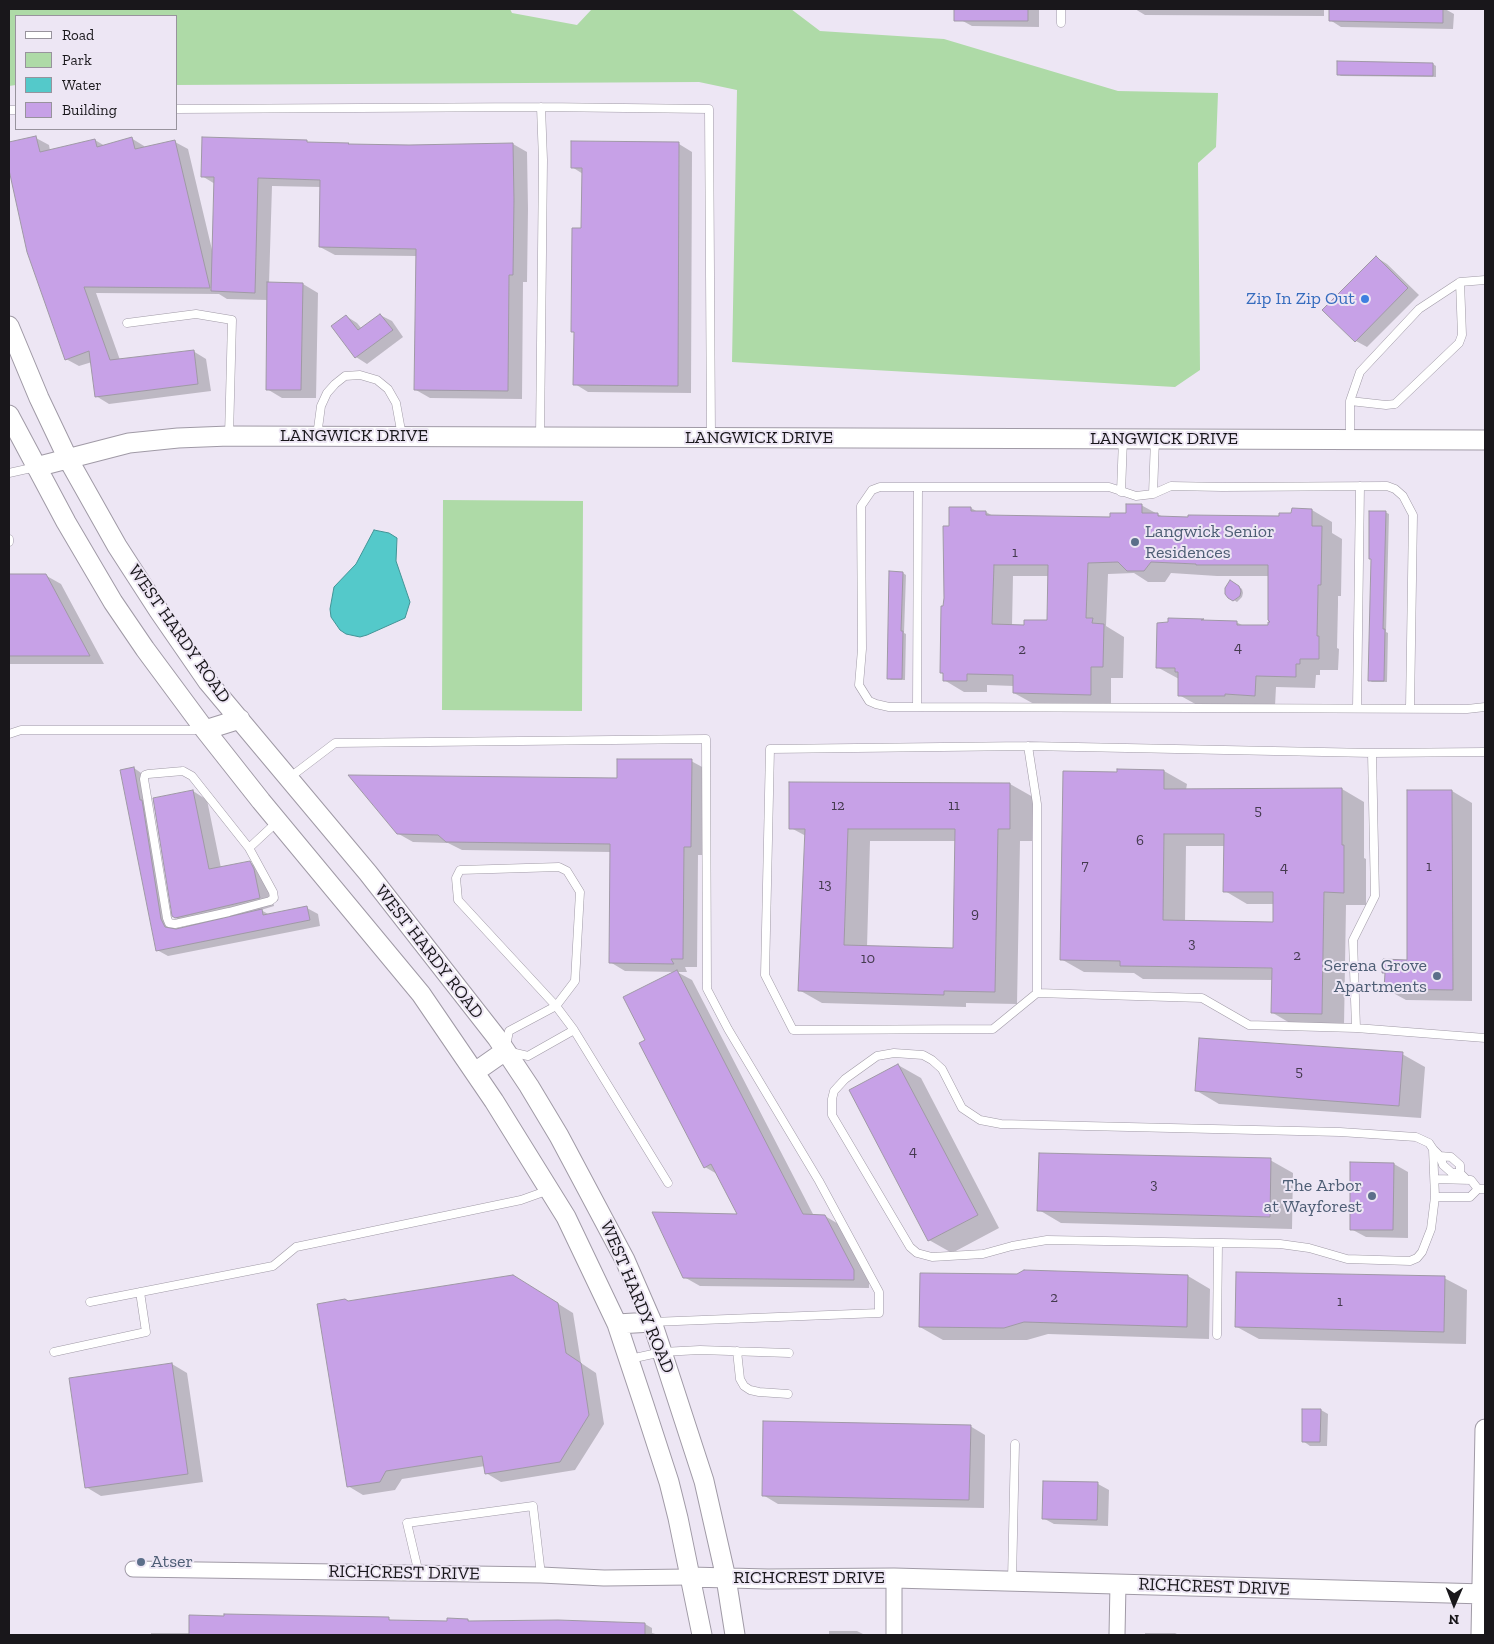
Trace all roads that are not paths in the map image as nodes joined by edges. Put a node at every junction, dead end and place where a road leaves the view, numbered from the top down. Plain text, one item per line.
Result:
1 (1061, 9) edge
2 (1061, 23) dead end
3 (541, 107) junction
4 (178, 109) edge
5 (1485, 280) edge
6 (1460, 282) junction
7 (127, 323) dead end
8 (9, 326) edge
9 (1350, 401) junction
10 (9, 416) edge
11 (229, 436) junction
12 (317, 436) junction
13 (402, 437) junction
14 (540, 437) junction
15 (711, 438) junction
16 (1123, 439) junction
17 (1155, 439) junction
18 (1350, 439) junction
19 (1485, 440) edge
20 (68, 459) junction
21 (36, 467) junction
22 (9, 473) edge
23 (1360, 486) junction
24 (918, 487) junction
25 (1121, 492) junction
26 (1153, 494) junction
27 (917, 707) junction
28 (1485, 707) edge
29 (1357, 708) junction
30 (1410, 708) junction
31 (240, 719) junction
32 (205, 730) junction
33 (9, 734) edge
34 (1028, 746) junction
35 (1485, 752) edge
36 (1372, 753) junction
37 (289, 778) junction
38 (278, 821) junction
39 (249, 848) junction
40 (1037, 993) junction
41 (556, 1006) junction
42 (1356, 1028) junction
43 (574, 1030) junction
44 (1485, 1038) edge
45 (505, 1051) junction
46 (475, 1072) junction
47 (1433, 1149) junction
48 (1435, 1178) junction
49 (1467, 1180) junction
50 (668, 1183) dead end
51 (1482, 1189) edge
52 (549, 1190) junction
53 (1435, 1197) junction
54 (1218, 1243) junction
55 (140, 1292) junction
56 (90, 1302) dead end
57 (652, 1322) junction
58 (617, 1324) junction
59 (1217, 1335) dead end
60 (737, 1351) junction
61 (54, 1352) dead end
62 (662, 1352) junction
63 (789, 1353) dead end
64 (629, 1359) junction
65 (788, 1394) dead end
66 (1485, 1429) edge
67 (1015, 1444) dead end
68 (133, 1569) dead end
69 (419, 1574) junction
70 (541, 1575) junction
71 (690, 1577) junction
72 (726, 1578) junction
73 (894, 1578) junction
74 (1012, 1582) junction
75 (1118, 1584) junction
76 (1484, 1594) edge
77 (702, 1635) edge
78 (735, 1635) edge
79 (894, 1635) edge
80 (1117, 1635) edge
81 (1481, 1635) edge

1 - 2 lane
3 - 4 lane
3 - 14 lane
3 - 15 lane
5 - 6 lane
6 - 9 lane
6 - 9 lane
7 - 11 lane
8 - 20 street, WEST HARDY ROAD
9 - 18 lane
10 - 21 street, WEST HARDY ROAD
11 - 12 street, LANGWICK DRIVE
11 - 20 street, LANGWICK DRIVE
12 - 13 street, LANGWICK DRIVE
12 - 13 lane
13 - 14 street, LANGWICK DRIVE
14 - 15 street, LANGWICK DRIVE
15 - 16 street, LANGWICK DRIVE
16 - 17 street, LANGWICK DRIVE
16 - 25 lane
17 - 18 street, LANGWICK DRIVE
17 - 26 lane
18 - 19 street, LANGWICK DRIVE
20 - 21 street, LANGWICK DRIVE
20 - 31 street, WEST HARDY ROAD
21 - 22 lane
21 - 32 street, WEST HARDY ROAD
23 - 26 lane
23 - 29 lane
23 - 30 lane
24 - 25 lane
24 - 27 lane
24 - 27 lane
25 - 26 lane
27 - 29 lane
28 - 30 lane
29 - 30 lane
31 - 32 street
31 - 37 street, WEST HARDY ROAD
32 - 33 lane
32 - 38 street, WEST HARDY ROAD
34 - 36 lane
34 - 40 lane
34 - 40 lane
35 - 36 lane
36 - 42 lane
37 - 45 street, WEST HARDY ROAD
37 - 57 lane
38 - 39 lane
38 - 46 street, WEST HARDY ROAD
39 - 39 lane
40 - 42 lane
41 - 41 lane
41 - 43 lane
41 - 45 lane
42 - 44 lane
43 - 45 lane
43 - 50 lane
45 - 46 street
45 - 57 street, WEST HARDY ROAD
46 - 52 street, WEST HARDY ROAD
47 - 48 lane
47 - 49 lane
47 - 54 lane
48 - 49 lane
48 - 53 lane
49 - 51 lane
51 - 53 lane
52 - 55 lane
52 - 58 street, WEST HARDY ROAD
53 - 54 lane
54 - 59 lane
55 - 56 lane
55 - 61 lane
57 - 58 street
57 - 62 street, WEST HARDY ROAD
58 - 64 street, WEST HARDY ROAD
60 - 62 lane
60 - 63 lane
60 - 65 lane
62 - 64 lane
62 - 72 street, WEST HARDY ROAD
64 - 71 street, WEST HARDY ROAD
66 - 76 street
67 - 74 lane
68 - 69 street, RICHCREST DRIVE
69 - 70 street, RICHCREST DRIVE
69 - 70 lane
70 - 71 street, RICHCREST DRIVE
71 - 72 street, RICHCREST DRIVE
71 - 77 street, WEST HARDY ROAD
72 - 73 street, RICHCREST DRIVE
72 - 78 street, WEST HARDY ROAD
73 - 74 street, RICHCREST DRIVE
73 - 79 street
74 - 75 street, RICHCREST DRIVE
75 - 76 street, RICHCREST DRIVE
75 - 80 street
76 - 81 street

